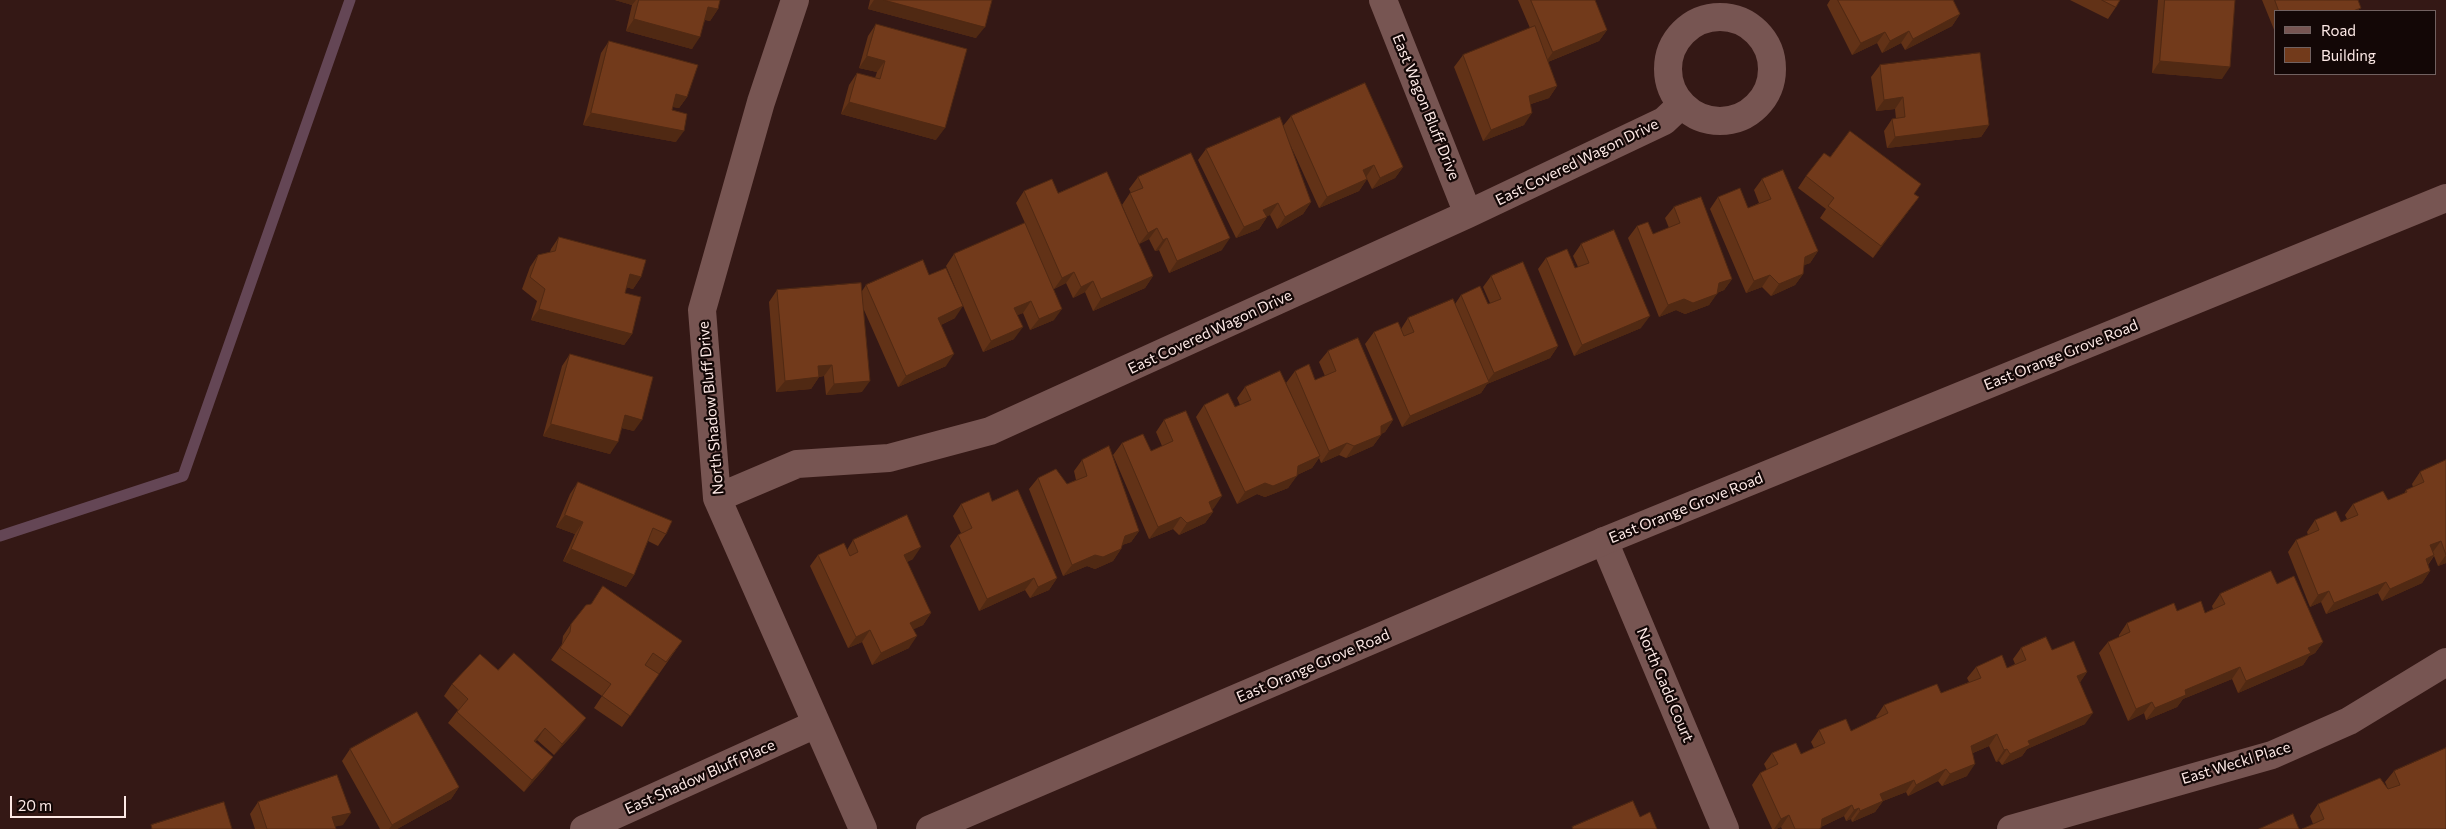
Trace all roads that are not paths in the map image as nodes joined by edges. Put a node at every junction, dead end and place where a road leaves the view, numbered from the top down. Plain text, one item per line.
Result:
1 (795, 0) edge
2 (1383, 0) edge
3 (1681, 105) dead end
4 (2446, 198) edge
5 (1468, 214) junction
6 (717, 498) junction
7 (1604, 542) junction
8 (2446, 662) edge
9 (816, 724) junction
10 (584, 829) edge
11 (863, 829) edge
12 (930, 829) edge
13 (1725, 829) edge
14 (2011, 829) edge

1 - 6 street, North Shadow Bluff Drive
2 - 5 street, East Wagon Bluff Drive
3 - 5 street, East Covered Wagon Drive
4 - 7 street, East Orange Grove Road
5 - 6 street, East Covered Wagon Drive
6 - 9 street, North Shadow Bluff Drive
7 - 12 street, East Orange Grove Road
7 - 13 street, North Gadd Court
8 - 14 street, East Weckl Place
9 - 10 street, East Shadow Bluff Place
9 - 11 street, North Shadow Bluff Drive

